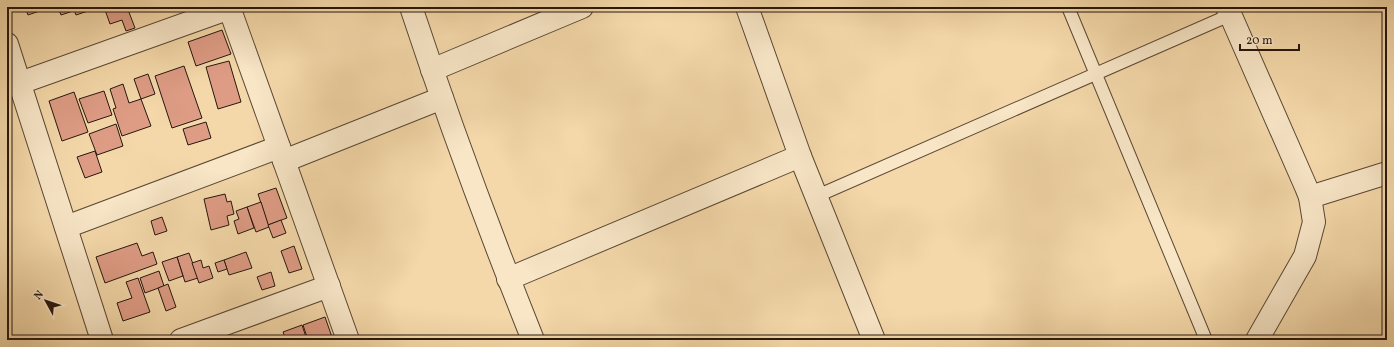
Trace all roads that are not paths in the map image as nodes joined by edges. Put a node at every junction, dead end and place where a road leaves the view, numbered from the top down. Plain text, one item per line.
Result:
1 (229, 7) edge
2 (411, 7) edge
3 (582, 7) edge
4 (747, 7) edge
5 (1068, 7) edge
6 (1228, 11) edge
7 (7, 44) edge
8 (432, 70) junction
9 (1096, 74) junction
10 (20, 83) junction
11 (442, 98) junction
12 (282, 154) junction
13 (800, 156) junction
14 (1387, 173) edge
15 (817, 196) junction
16 (1310, 197) junction
17 (66, 227) junction
18 (508, 279) junction
19 (329, 286) junction
20 (1262, 339) edge
21 (102, 340) edge
22 (181, 340) edge
23 (348, 340) edge
24 (533, 340) edge
25 (874, 340) edge
26 (1206, 340) edge

1 - 10 street
1 - 12 street
2 - 8 street
3 - 8 street
4 - 13 street
5 - 9 lane
6 - 9 lane
6 - 16 street
7 - 10 street
8 - 11 street
9 - 15 lane
9 - 26 lane
10 - 17 street
11 - 12 street
11 - 18 street
12 - 17 street
12 - 19 street
13 - 15 street
13 - 18 street
14 - 16 street
15 - 25 street
16 - 20 street
17 - 21 street
18 - 24 street
19 - 22 street
19 - 23 street

